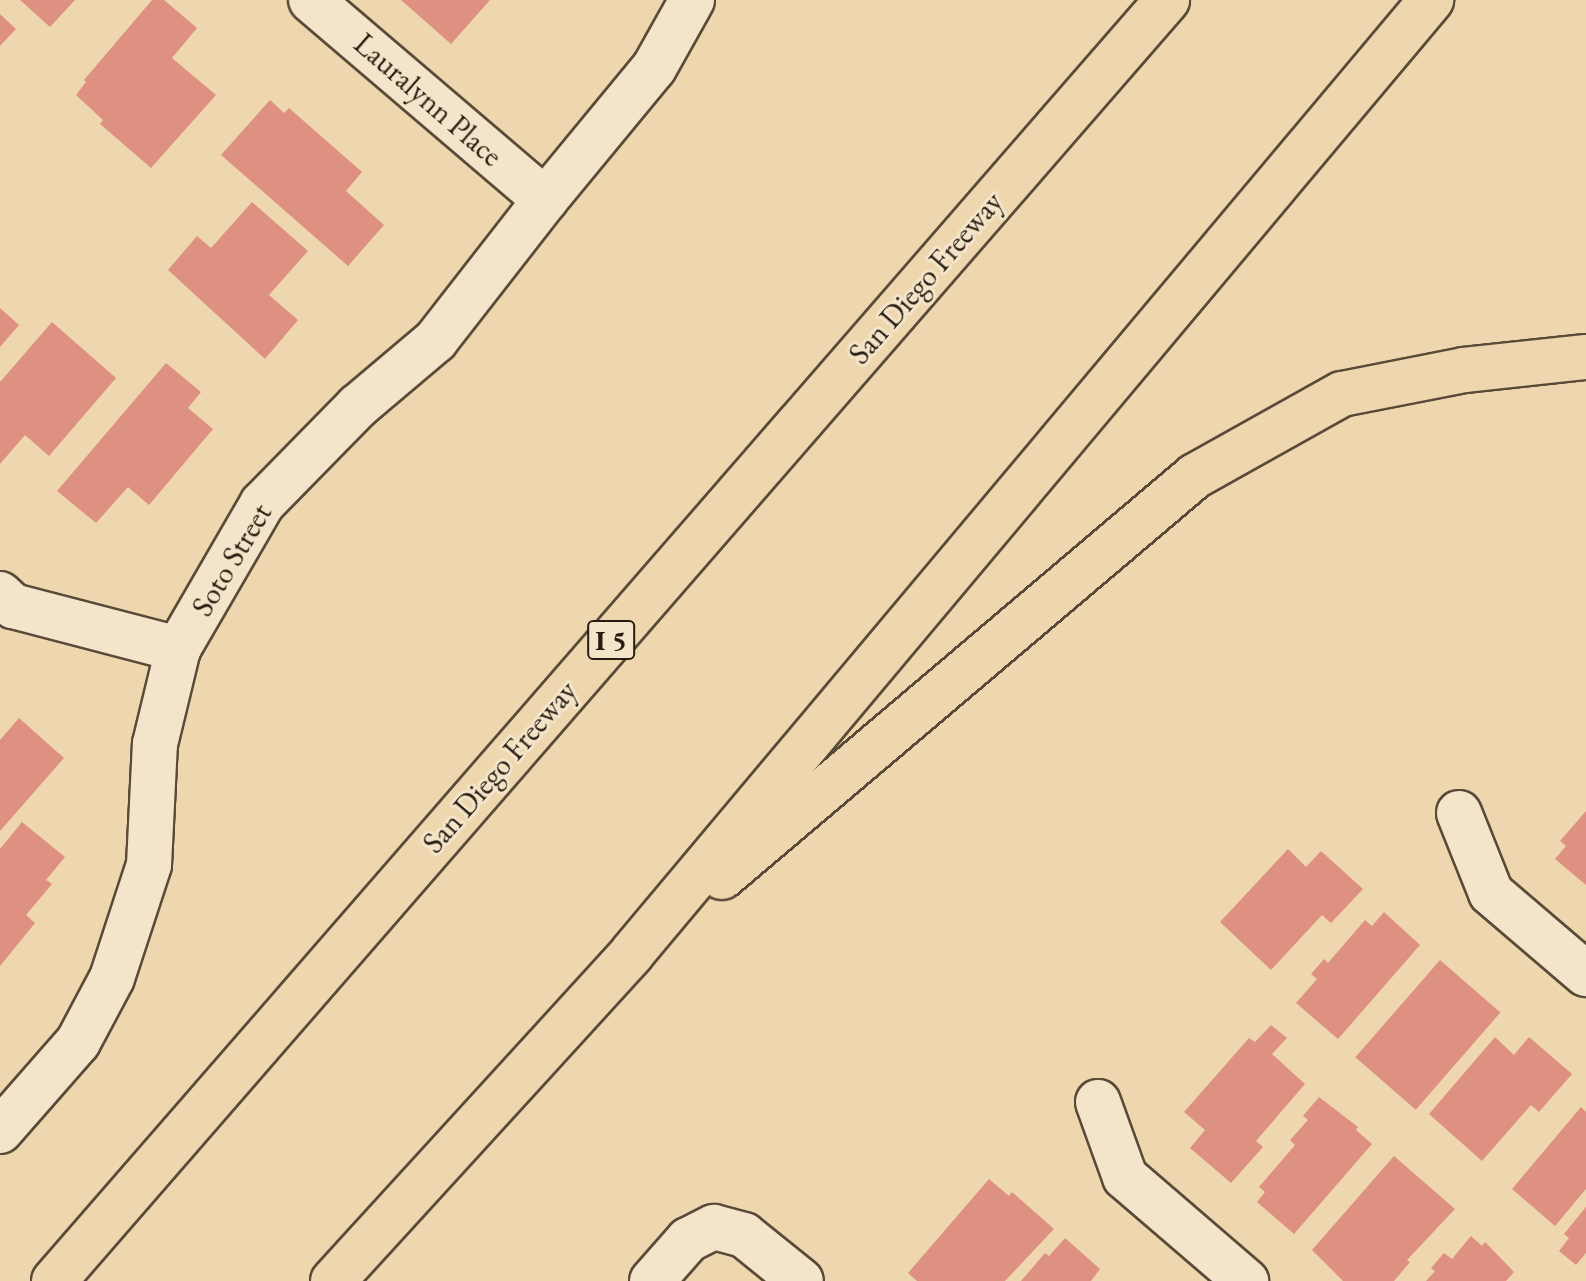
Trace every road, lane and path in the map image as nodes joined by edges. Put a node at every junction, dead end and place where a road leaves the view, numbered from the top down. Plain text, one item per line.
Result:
1 (311, 0) edge
2 (692, 0) edge
3 (1167, 0) edge
4 (1431, 0) edge
5 (545, 200) junction
6 (1586, 357) edge
7 (0, 594) edge
8 (178, 649) junction
9 (1459, 813) dead end
10 (632, 953) junction
11 (1586, 974) edge
12 (1098, 1102) dead end
13 (0, 1131) edge
14 (658, 1275) edge
15 (54, 1281) edge
16 (333, 1281) edge
17 (801, 1281) edge
18 (1246, 1281) edge

1 - 5 street, Lauralynn Place
2 - 5 street, Soto Street
3 - 15 highway, San Diego Freeway / I 5
4 - 10 highway
5 - 8 street, Soto Street
6 - 10 highway
7 - 8 street
8 - 13 street, Soto Street
9 - 11 street
10 - 16 highway
12 - 18 street
14 - 17 street

